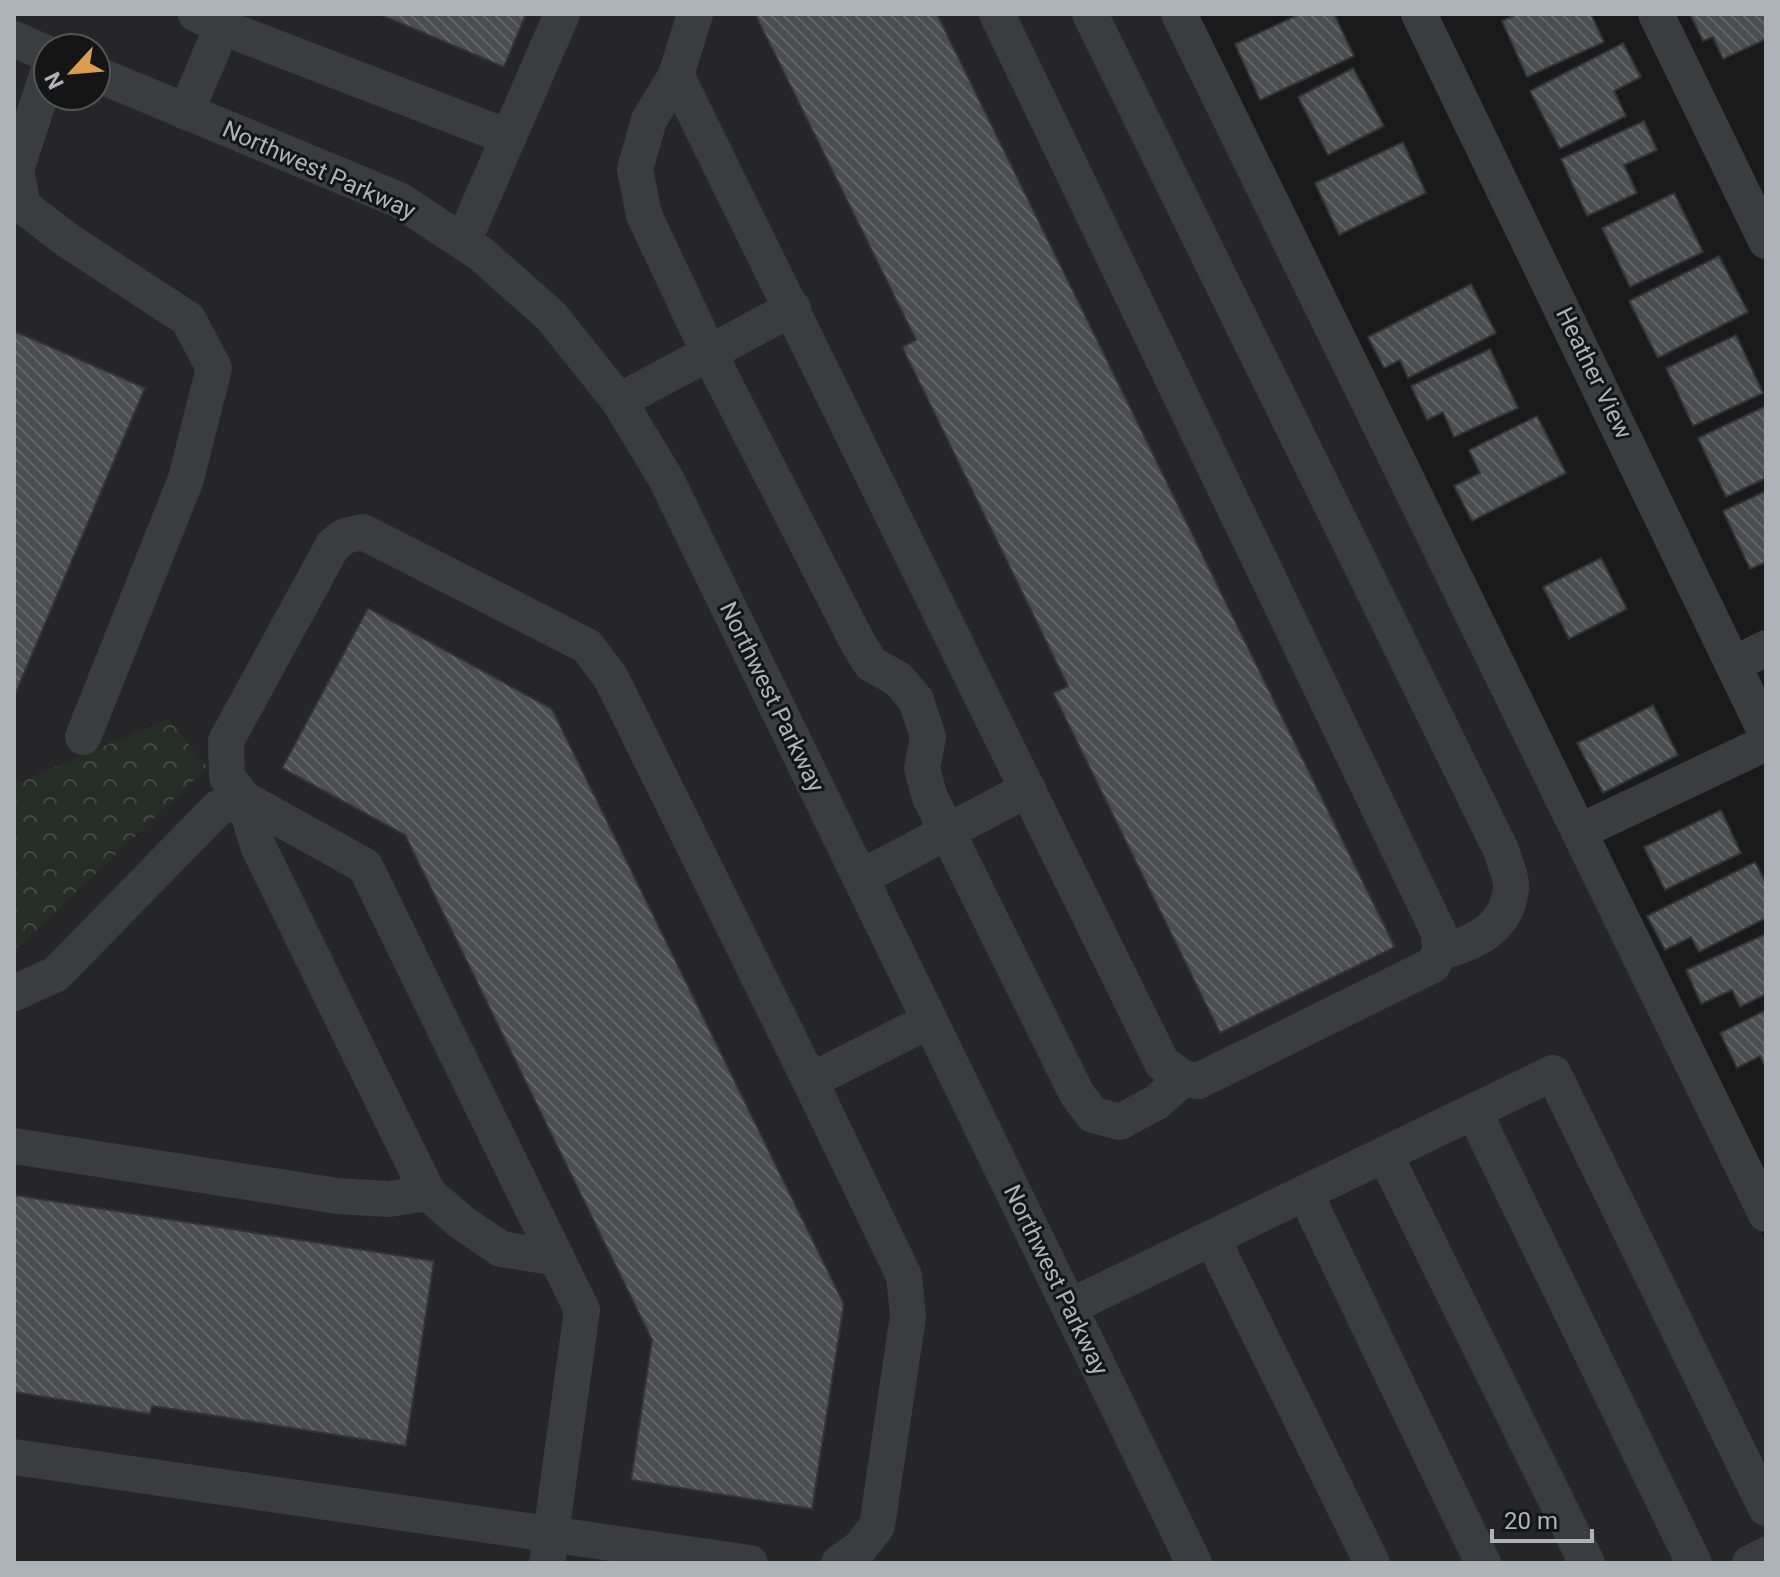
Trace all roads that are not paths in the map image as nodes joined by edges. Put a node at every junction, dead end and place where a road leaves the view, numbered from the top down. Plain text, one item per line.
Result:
1 (562, 14) edge
2 (695, 14) edge
3 (997, 14) edge
4 (1090, 14) edge
5 (1179, 14) edge
6 (1419, 14) edge
7 (1656, 14) edge
8 (209, 20) edge
9 (676, 75) junction
10 (112, 81) edge
11 (35, 112) edge
12 (186, 112) junction
13 (508, 137) junction
14 (1766, 241) edge
15 (463, 242) junction
16 (793, 308) junction
17 (709, 353) junction
18 (619, 401) junction
19 (1766, 648) edge
20 (1733, 665) junction
21 (1766, 733) edge
22 (83, 737) dead end
23 (1766, 743) edge
24 (1028, 789) junction
25 (244, 799) junction
26 (947, 832) junction
27 (1579, 832) junction
28 (860, 878) junction
29 (1440, 952) junction
30 (14, 993) edge
31 (929, 1021) junction
32 (1183, 1078) junction
33 (810, 1081) junction
34 (1474, 1112) junction
35 (14, 1146) edge
36 (1385, 1155) junction
37 (428, 1193) junction
38 (1305, 1193) junction
39 (1766, 1214) edge
40 (1212, 1238) junction
41 (557, 1258) junction
42 (1069, 1307) junction
43 (14, 1457) edge
44 (1766, 1508) edge
45 (549, 1548) edge
46 (1766, 1555) edge
47 (750, 1563) edge
48 (839, 1563) edge
49 (1194, 1563) edge
50 (1372, 1563) edge
51 (1483, 1563) edge
52 (1587, 1563) edge
53 (1694, 1563) edge
54 (1750, 1563) edge

1 - 13 street
2 - 9 street
3 - 29 street
4 - 29 street
5 - 27 street
6 - 20 street, Heather View
7 - 14 street
8 - 12 street
8 - 13 street
9 - 16 street
9 - 17 street
10 - 12 street, Northwest Parkway
11 - 22 street
12 - 15 street, Northwest Parkway
13 - 15 street
15 - 18 street, Northwest Parkway
16 - 17 street
16 - 24 street
17 - 18 street
17 - 26 street
18 - 28 street, Northwest Parkway
19 - 20 street
20 - 21 street, Heather View
23 - 27 street
24 - 26 street
24 - 32 street
25 - 30 street
25 - 33 street
25 - 37 street
25 - 41 street
26 - 28 street
26 - 32 street
27 - 39 street
28 - 31 street, Northwest Parkway
29 - 32 street
31 - 33 street
31 - 42 street, Northwest Parkway
33 - 48 street
34 - 36 street
34 - 44 street
34 - 53 street
35 - 37 street
36 - 38 street
36 - 52 street
37 - 41 street
38 - 40 street
38 - 51 street
40 - 42 street
40 - 50 street
41 - 45 street
42 - 49 street, Northwest Parkway
43 - 45 street
45 - 47 street
46 - 54 street

